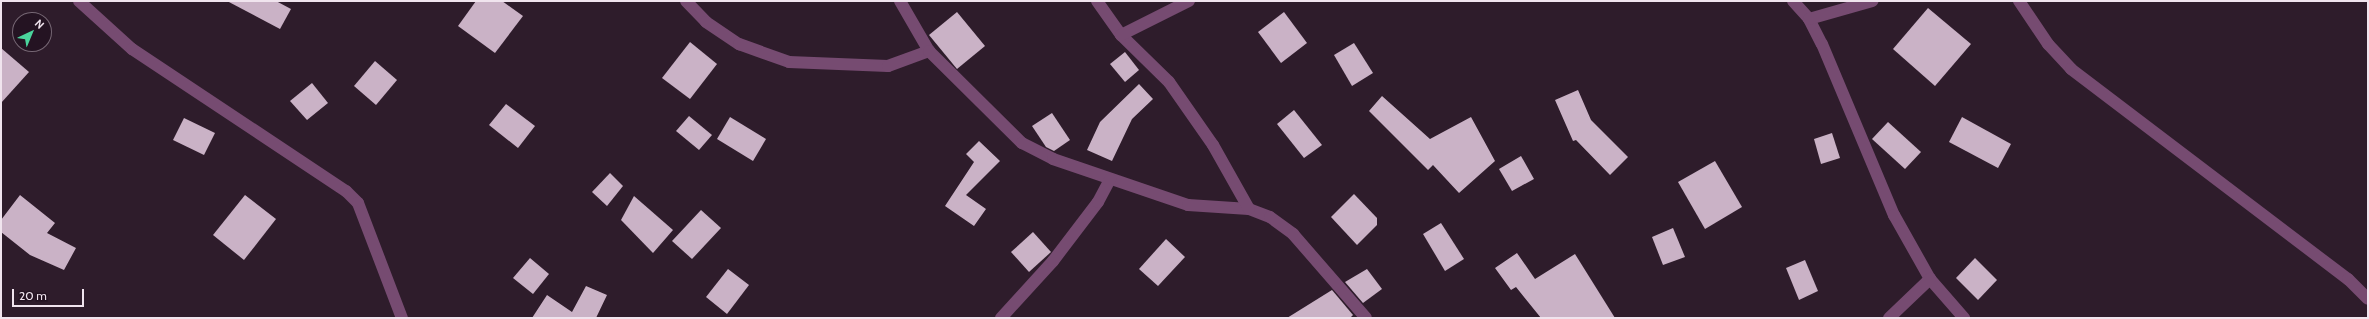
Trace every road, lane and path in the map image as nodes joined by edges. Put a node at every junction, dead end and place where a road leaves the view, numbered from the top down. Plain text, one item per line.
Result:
1 (79, 1) edge
2 (686, 1) edge
3 (900, 1) edge
4 (1097, 1) edge
5 (1189, 1) edge
6 (1793, 1) edge
7 (1872, 1) edge
8 (2019, 1) edge
9 (1809, 19) junction
10 (1121, 36) junction
11 (929, 51) junction
12 (1110, 178) junction
13 (1249, 209) junction
14 (1930, 279) junction
15 (2368, 299) edge
16 (402, 318) edge
17 (1001, 318) edge
18 (1366, 318) edge
19 (1889, 318) edge
20 (1964, 318) edge

1 - 16 street
2 - 11 street
3 - 11 street
4 - 10 street
5 - 10 street
6 - 9 street
7 - 9 street
8 - 15 street
9 - 14 street
10 - 13 street
11 - 12 street
12 - 13 street
12 - 17 street
13 - 18 street
14 - 19 street
14 - 20 street

